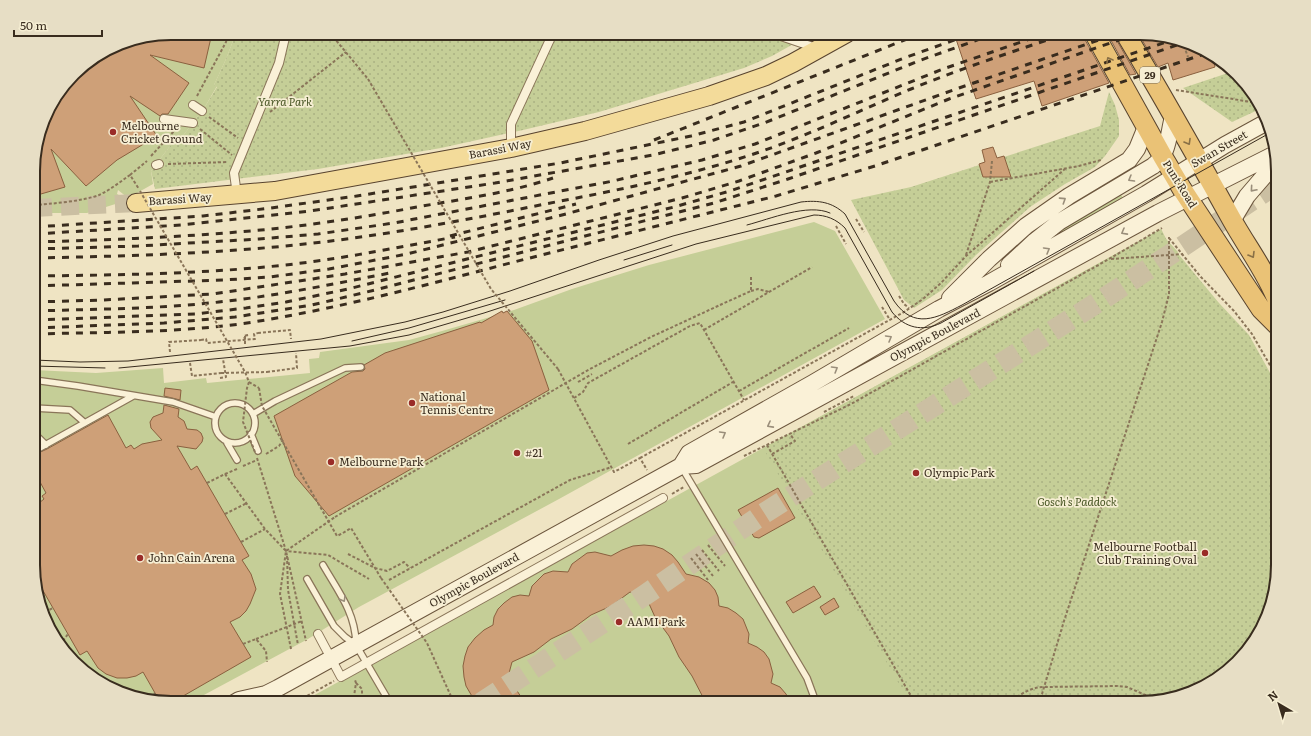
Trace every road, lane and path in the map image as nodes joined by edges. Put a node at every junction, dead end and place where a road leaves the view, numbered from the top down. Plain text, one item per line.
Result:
1 (284, 40) edge
2 (336, 40) edge
3 (551, 40) edge
4 (792, 40) edge
5 (834, 40) edge
6 (1098, 40) edge
7 (1129, 40) edge
8 (1184, 48) edge
9 (818, 49) junction
10 (346, 52) junction
11 (1188, 57) dead end
12 (1175, 90) dead end
13 (1250, 102) edge
14 (192, 104) dead end
15 (202, 111) joint
16 (1174, 117) junction
17 (164, 119) dead end
18 (193, 123) joint
19 (255, 123) junction
20 (1262, 125) edge
21 (1146, 127) junction
22 (229, 131) dead end
23 (511, 148) junction
24 (1163, 157) junction
25 (1270, 157) edge
26 (1105, 159) dead end
27 (992, 161) dead end
28 (1199, 161) junction
29 (239, 162) junction
30 (145, 163) dead end
31 (217, 163) dead end
32 (158, 164) dead end
33 (1066, 168) junction
34 (1271, 168) edge
35 (130, 175) junction
36 (1175, 176) junction
37 (990, 182) junction
38 (1213, 186) junction
39 (238, 195) junction
40 (1188, 198) junction
41 (136, 203) tunnel mouth
42 (40, 204) edge
43 (856, 219) dead end
44 (1232, 221) junction
45 (836, 226) dead end
46 (1164, 227) dead end
47 (864, 232) dead end
48 (846, 244) dead end
49 (1183, 254) junction
50 (1169, 255) junction
51 (966, 256) junction
52 (989, 259) junction
53 (1109, 259) junction
54 (812, 267) dead end
55 (751, 277) dead end
56 (988, 284) junction
57 (1271, 286) edge
58 (751, 291) junction
59 (769, 292) junction
60 (899, 296) dead end
61 (1006, 297) junction
62 (882, 307) dead end
63 (909, 308) junction
64 (939, 309) junction
65 (1271, 319) edge
66 (890, 320) junction
67 (849, 328) dead end
68 (704, 330) junction
69 (937, 333) junction
70 (291, 339) dead end
71 (245, 340) junction
72 (227, 342) junction
73 (245, 344) dead end
74 (170, 352) dead end
75 (296, 353) dead end
76 (223, 359) dead end
77 (190, 364) dead end
78 (361, 367) dead end
79 (1271, 367) edge
80 (245, 372) junction
81 (226, 373) junction
82 (592, 374) dead end
83 (40, 381) edge
84 (249, 382) junction
85 (578, 382) dead end
86 (734, 382) junction
87 (738, 391) junction
88 (133, 396) junction
89 (574, 398) junction
90 (744, 400) junction
91 (40, 408) edge
92 (253, 414) junction
93 (216, 417) junction
94 (85, 423) junction
95 (251, 434) junction
96 (790, 434) junction
97 (40, 439) edge
98 (227, 442) junction
99 (628, 444) dead end
100 (46, 445) junction
101 (40, 448) edge
102 (256, 452) junction
103 (772, 454) junction
104 (640, 458) dead end
105 (237, 460) dead end
106 (681, 466) junction
107 (612, 467) junction
108 (614, 472) dead end
109 (207, 483) dead end
110 (663, 498) dead end
111 (247, 503) junction
112 (225, 514) dead end
113 (265, 529) junction
114 (241, 542) dead end
115 (708, 545) dead end
116 (702, 550) dead end
117 (286, 551) junction
118 (348, 554) dead end
119 (696, 554) dead end
120 (691, 558) dead end
121 (323, 565) dead end
122 (725, 566) dead end
123 (375, 568) junction
124 (410, 568) junction
125 (719, 571) dead end
126 (713, 576) dead end
127 (307, 579) dead end
128 (369, 579) dead end
129 (389, 580) dead end
130 (708, 580) dead end
131 (53, 608) dead end
132 (48, 610) edge
133 (302, 621) junction
134 (294, 624) junction
135 (286, 627) junction
136 (68, 634) dead end
137 (318, 634) dead end
138 (256, 639) junction
139 (64, 640) edge
140 (306, 641) dead end
141 (243, 644) dead end
142 (298, 645) dead end
143 (356, 645) junction
144 (291, 649) dead end
145 (331, 658) junction
146 (267, 662) dead end
147 (367, 663) junction
148 (350, 672) junction
149 (341, 677) junction
150 (356, 683) junction
151 (1045, 687) junction
152 (155, 692) dead end
153 (152, 695) edge
154 (265, 696) edge
155 (307, 696) edge
156 (354, 696) edge
157 (362, 696) edge
158 (386, 696) edge
159 (451, 696) edge
160 (814, 696) edge
161 (911, 696) edge
162 (1018, 696) edge
163 (1041, 696) edge
164 (1148, 696) edge

1 - 19 street
2 - 10 path
3 - 23 street
4 - 9 street
5 - 9 main road, Barassi Way
21 -> 6 highway, Punt Road / 29
7 - 16 highway, 29
8 - 11 path
9 - 23 main road, Barassi Way
10 - 19 path
10 - 89 path, bridge
12 - 13 path
14 - 15 street
15 - 22 path
16 - 24 main road
16 -> 28 highway, 29
17 - 18 street
18 - 29 path
19 - 29 street
20 - 28 main road, Swan Street
21 - 24 highway, Punt Road / 29
52 -> 21 main road
23 - 39 main road, Barassi Way
24 - 36 highway, Punt Road / 29
24 -> 56 main road
25 - 38 main road
26 - 33 path
27 - 37 path
28 - 36 main road, Swan Street
28 - 38 highway, 29
29 - 39 street
30 - 35 path
31 - 32 path
33 - 37 path
33 - 51 path
34 -> 44 main road
35 - 42 path
35 - 72 path, bridge
36 - 40 highway, Punt Road / 29
56 -> 36 main road, Olympic Boulevard
37 - 51 path
38 - 40 main road
38 - 44 highway, 29
39 - 41 main road, Barassi Way
40 -> 61 main road, Olympic Boulevard
40 - 65 highway, Punt Road / 29
43 - 47 path
44 -> 57 highway, 29
45 - 48 path
46 - 53 path
49 - 50 path
49 - 50 path
49 - 79 path
50 - 53 path
50 - 151 path
51 - 63 path
52 - 56 main road
52 - 64 main road
53 - 96 path
54 - 59 path
55 - 58 path
56 - 61 main road
56 - 64 main road, Olympic Boulevard
56 - 69 main road
58 - 59 path
58 - 117 path, bridge
59 - 68 path
60 - 63 path
61 - 69 main road, Olympic Boulevard
62 - 66 path
63 - 66 path
106 -> 64 main road, Olympic Boulevard
66 - 90 path
67 - 87 path
68 - 86 path
68 - 89 path
69 -> 106 main road, Olympic Boulevard
70 - 71 path, bridge
71 - 72 path, bridge
71 - 73 path, bridge
72 - 74 path, bridge
72 - 80 path, bridge
75 - 80 path, bridge
76 - 81 path
77 - 81 path, bridge
78 - 92 lane
80 - 81 path, bridge
80 - 84 path, bridge
82 - 85 path
83 - 88 lane
84 - 102 path, bridge
84 - 123 path, bridge
86 - 87 path
86 - 99 path
87 - 90 path
88 - 93 lane
88 - 94 lane
89 - 107 path
90 - 104 path
91 - 94 lane
92 - 93 lane
92 - 95 lane
93 - 98 lane
94 - 100 lane
95 - 98 lane
95 - 102 lane
96 - 103 path
96 - 103 path
97 - 100 lane
98 - 105 lane
100 - 101 lane
102 - 117 path
103 - 161 path
106 - 143 main road, Olympic Boulevard
106 - 160 lane
107 - 108 path
107 - 124 path
109 - 111 path
110 - 147 street
111 - 112 path
111 - 113 path
113 - 114 path
113 - 117 path
115 - 122 path
116 - 125 path
117 - 128 path
117 - 133 path
117 - 134 path
117 - 135 path
118 - 123 path
119 - 126 path
120 - 130 path
121 -> 143 lane
123 - 124 path
123 - 159 path, bridge
124 - 129 path
127 - 143 lane
131 - 132 path
133 - 134 path
133 - 140 path
134 - 135 path
134 - 142 path
135 - 138 path
135 - 144 path
136 - 139 path
137 - 145 street
138 - 141 path
138 - 146 path
143 - 145 main road, Olympic Boulevard
143 - 147 lane
145 - 149 street
145 - 154 main road, Olympic Boulevard
147 - 148 street
147 - 158 lane
148 - 149 street
148 - 150 path
149 - 155 path
150 - 156 path
150 - 157 path
151 - 162 path
151 - 163 path
151 - 164 path
152 - 153 path

